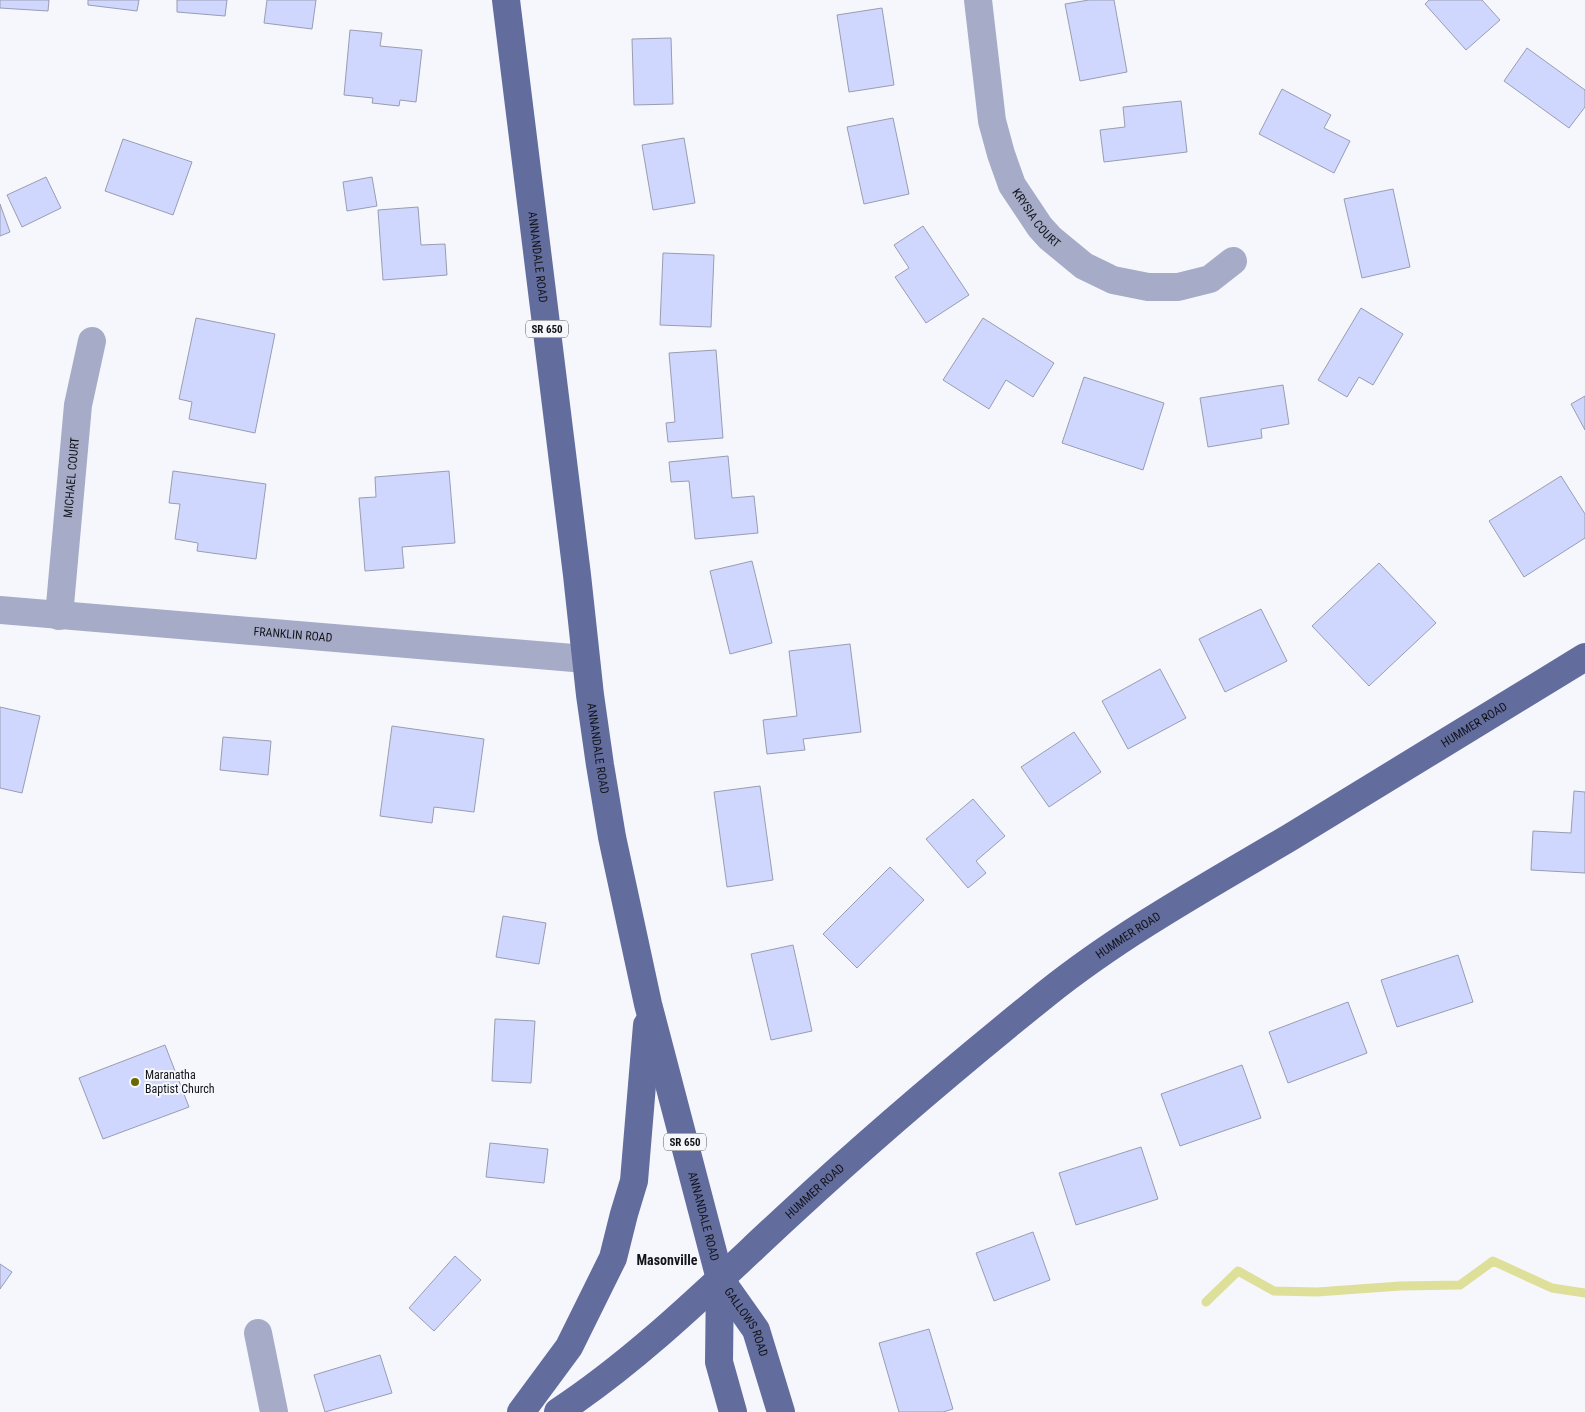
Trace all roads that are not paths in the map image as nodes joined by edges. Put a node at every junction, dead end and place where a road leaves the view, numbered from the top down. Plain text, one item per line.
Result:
1 (506, 0) edge
2 (978, 0) edge
3 (1234, 261) dead end
4 (92, 342) dead end
5 (0, 610) edge
6 (59, 616) junction
7 (1585, 657) edge
8 (585, 659) junction
9 (648, 1004) junction
10 (720, 1279) junction
11 (258, 1333) dead end
12 (274, 1412) edge
13 (521, 1412) edge
14 (558, 1412) edge
15 (733, 1412) edge
16 (780, 1412) edge

1 - 8 main road, ANNANDALE ROAD / SR 650
2 - 3 street, KRYSIA COURT
4 - 6 street, MICHAEL COURT
5 - 6 street, FRANKLIN ROAD
6 - 8 street, FRANKLIN ROAD
7 - 10 main road, HUMMER ROAD
8 - 9 main road, ANNANDALE ROAD / SR 650
9 - 10 main road, ANNANDALE ROAD / SR 650
9 - 13 main road
10 - 14 main road
10 - 15 main road, GALLOWS ROAD / SR 650
10 - 16 main road, GALLOWS ROAD / SR 650
11 - 12 street

